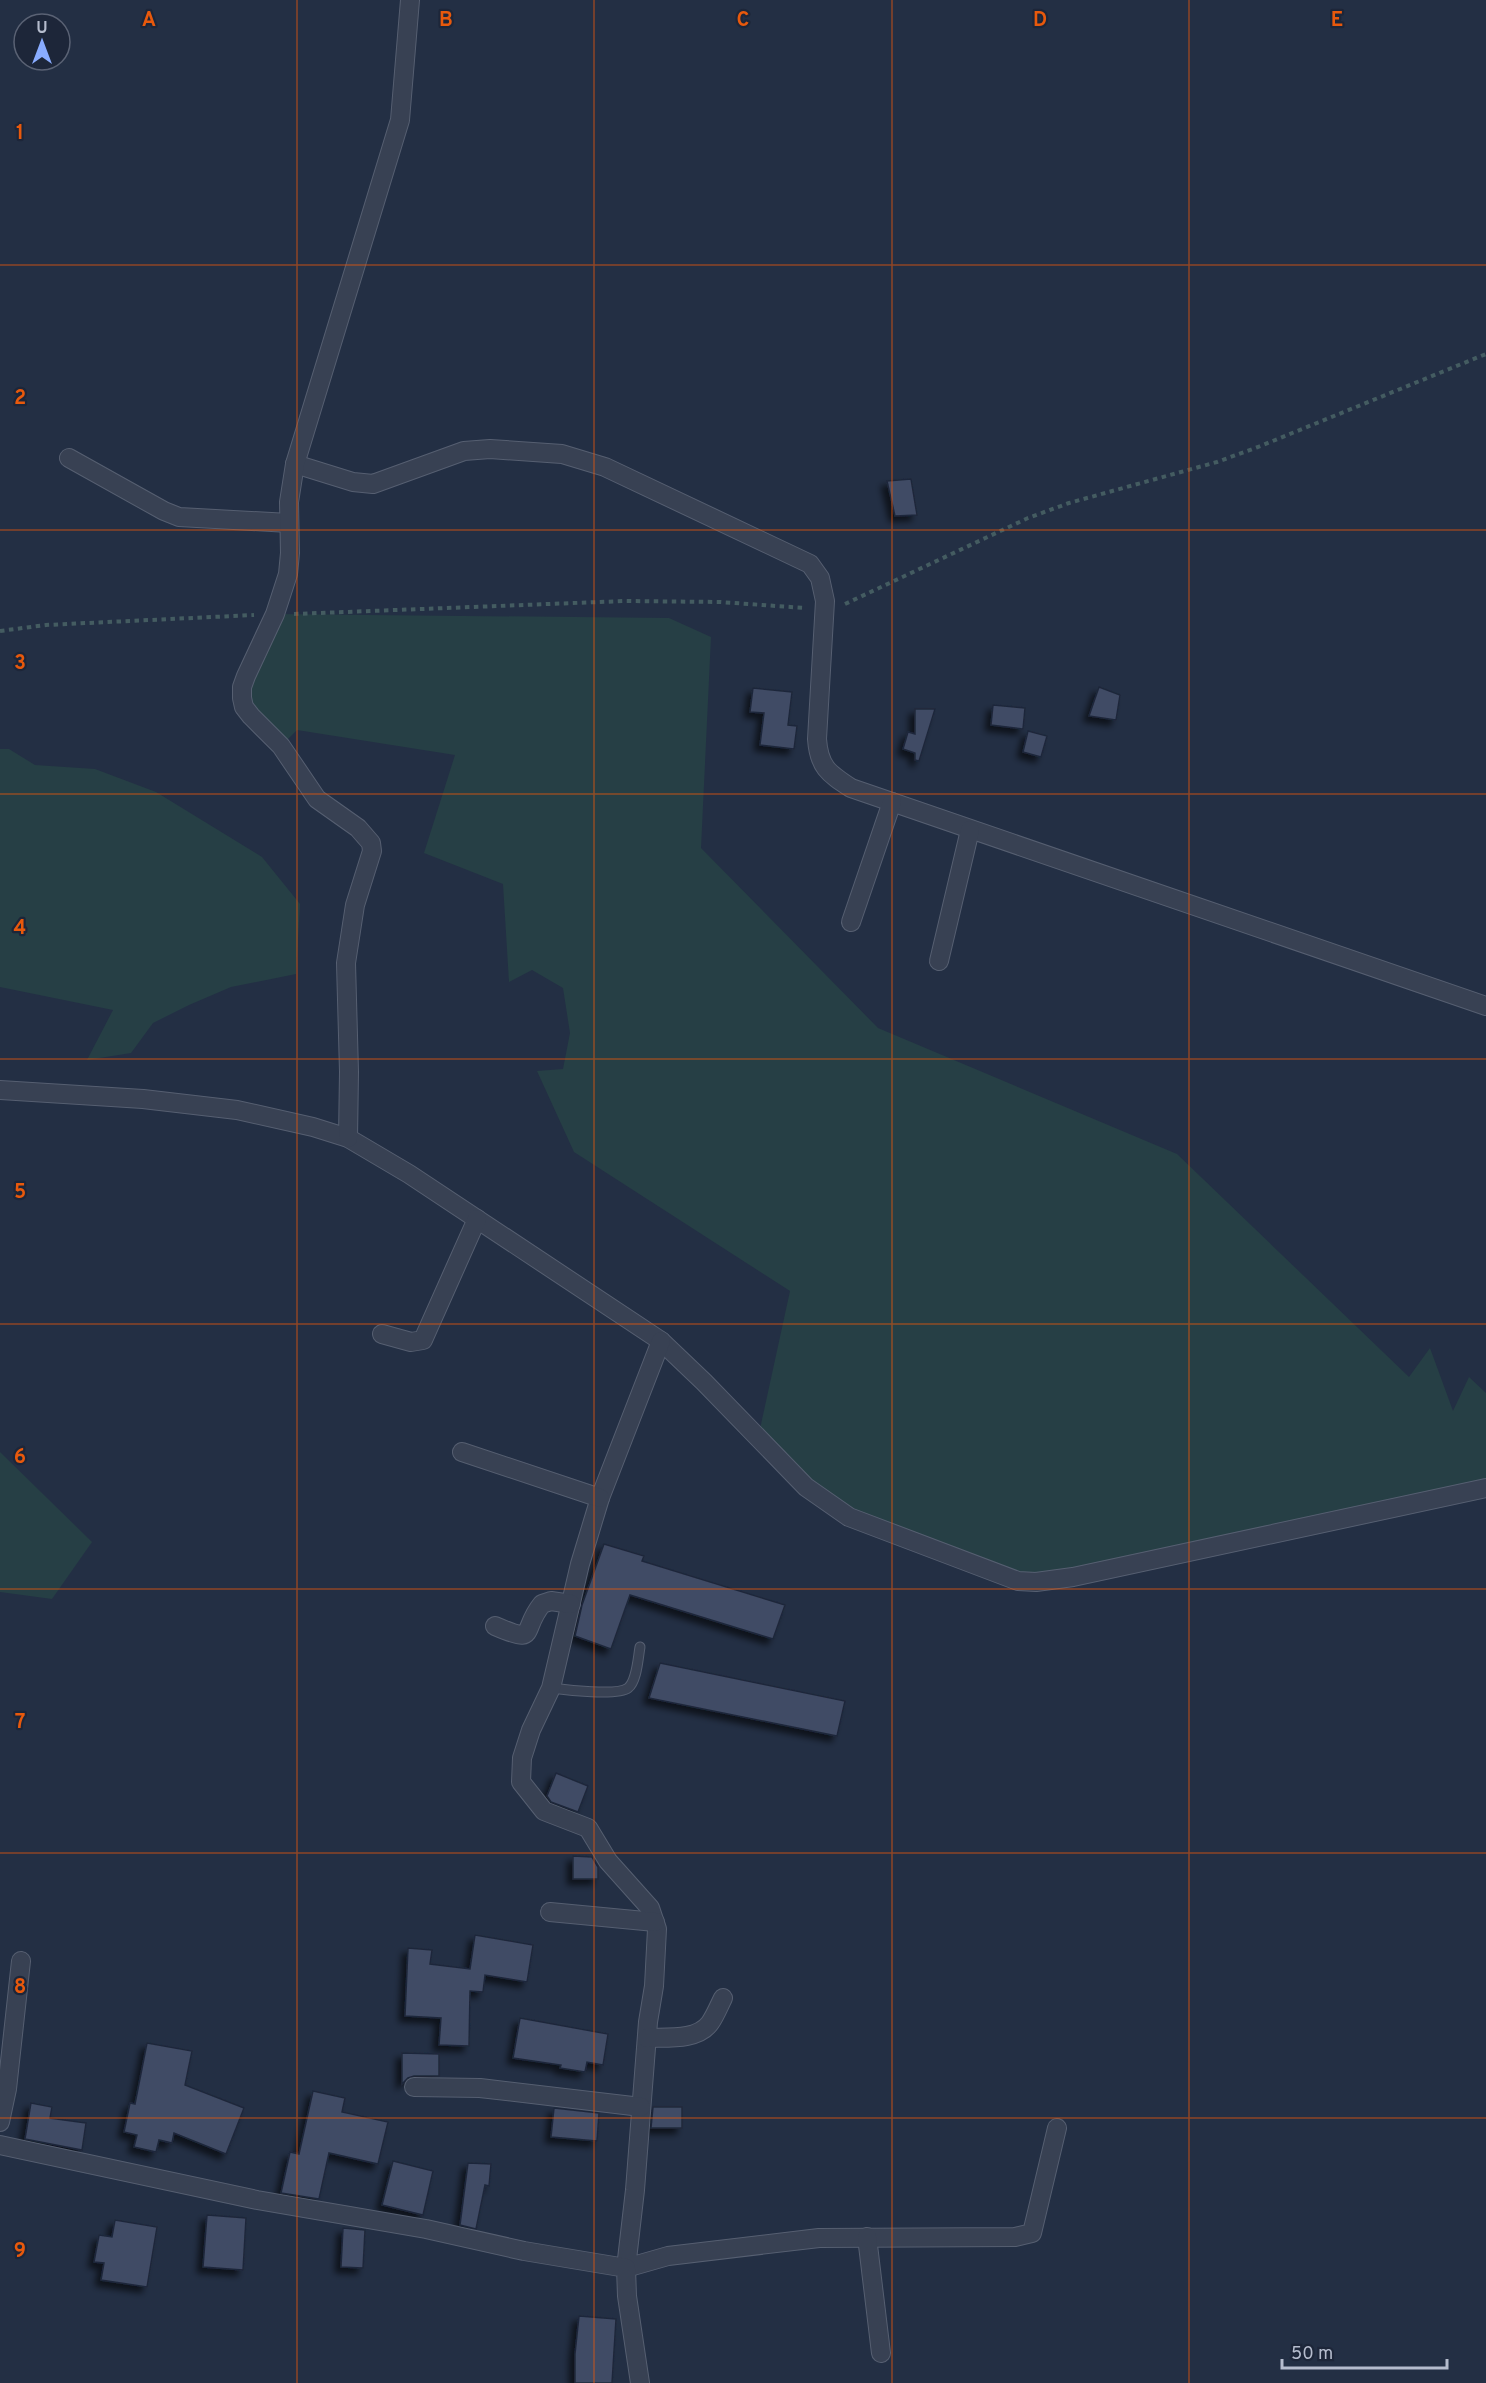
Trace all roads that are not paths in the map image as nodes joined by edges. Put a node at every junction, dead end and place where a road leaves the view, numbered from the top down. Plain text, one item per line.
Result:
1 (410, 0) edge
2 (69, 458) dead end
3 (295, 464) junction
4 (289, 523) junction
5 (892, 802) junction
6 (970, 830) junction
7 (851, 922) dead end
8 (939, 961) dead end
9 (1486, 1006) edge
10 (0, 1090) edge
11 (348, 1138) junction
12 (477, 1219) junction
13 (382, 1334) dead end
14 (661, 1341) junction
15 (462, 1452) dead end
16 (1486, 1488) edge
17 (600, 1498) junction
18 (571, 1604) junction
19 (495, 1626) dead end
20 (640, 1647) dead end
21 (551, 1688) junction
22 (550, 1912) dead end
23 (655, 1922) junction
24 (21, 1961) dead end
25 (723, 1998) dead end
26 (646, 2037) junction
27 (414, 2087) dead end
28 (641, 2107) junction
29 (0, 2122) edge
30 (1058, 2128) dead end
31 (0, 2145) edge
32 (867, 2237) junction
33 (626, 2268) junction
34 (881, 2353) dead end
35 (640, 2383) edge

1 - 3 street
2 - 4 street
3 - 4 street
3 - 5 street
4 - 11 street
5 - 6 street
5 - 7 street
6 - 8 street
6 - 9 street
10 - 11 street
11 - 12 street
12 - 13 street
12 - 14 street
14 - 16 street
14 - 17 street
15 - 17 street
17 - 18 street
18 - 19 street
18 - 21 street
20 - 21 lane
21 - 23 street
22 - 23 street
23 - 26 street
24 - 29 street
25 - 26 street
26 - 28 street
27 - 28 street
28 - 33 street
30 - 32 street
31 - 33 street
32 - 33 street
32 - 34 street
33 - 35 street

